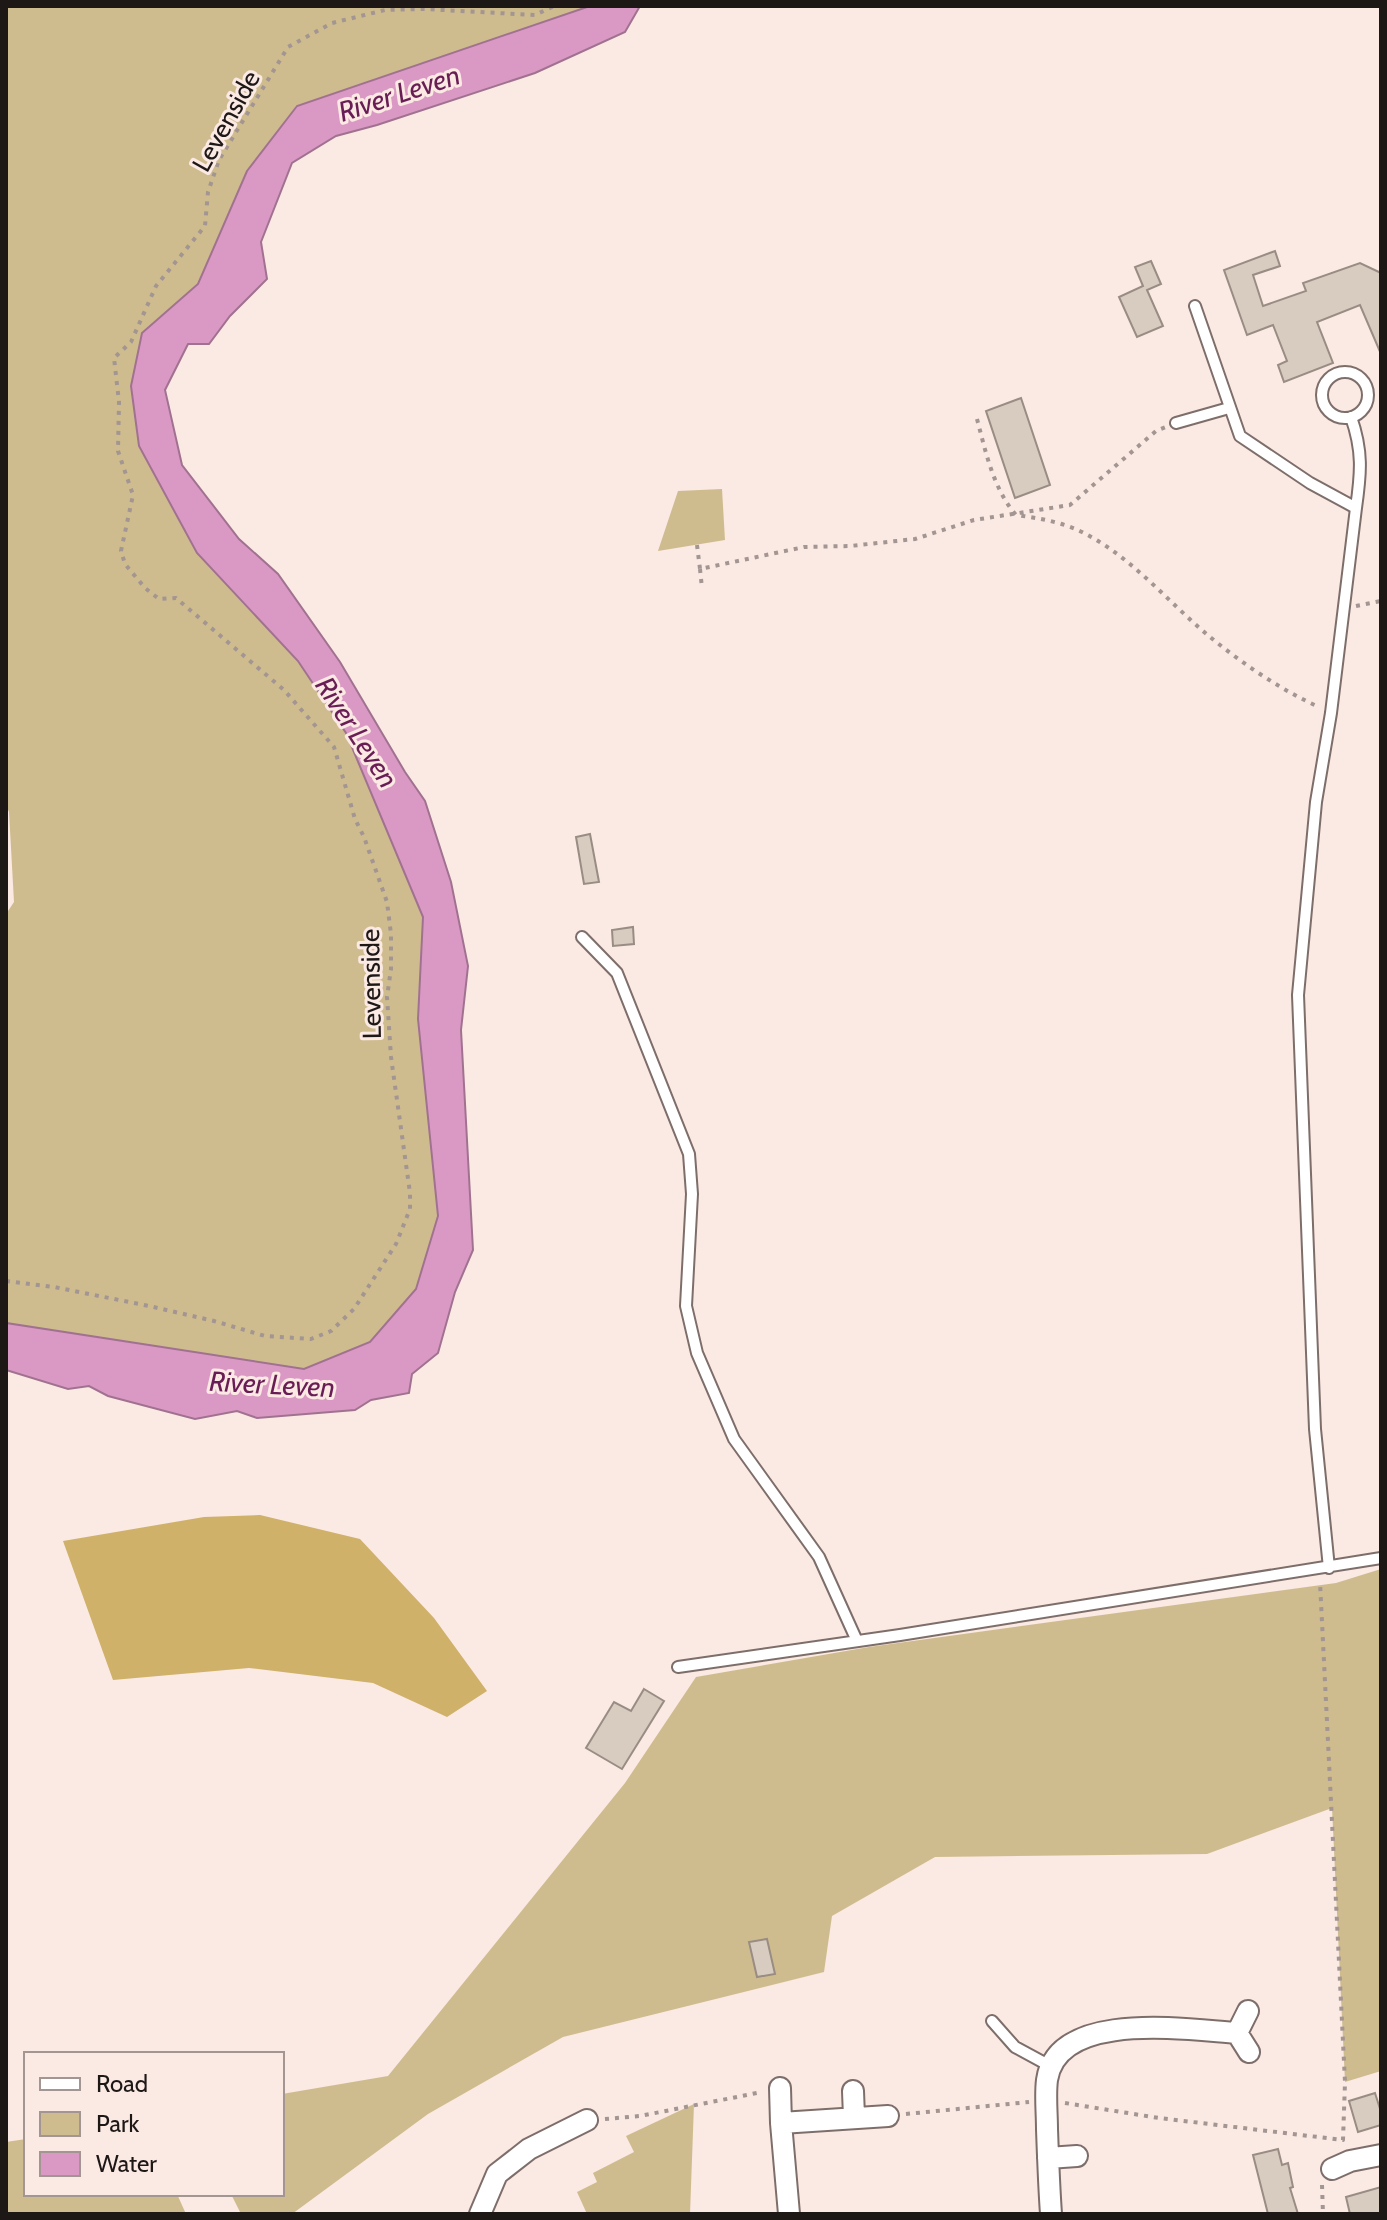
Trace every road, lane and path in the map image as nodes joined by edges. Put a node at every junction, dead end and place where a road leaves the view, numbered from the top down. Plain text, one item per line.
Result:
1 (554, 6) edge
2 (1195, 306) dead end
3 (1381, 391) edge
4 (1368, 394) junction
5 (1229, 408) junction
6 (1351, 417) junction
7 (977, 419) dead end
8 (1176, 423) joint
9 (1356, 508) junction
10 (1016, 515) junction
11 (697, 545) dead end
12 (700, 569) junction
13 (702, 588) dead end
14 (1381, 601) edge
15 (1344, 608) junction
16 (1331, 713) junction
17 (582, 937) dead end
18 (6, 1281) edge
19 (1381, 1558) edge
20 (1324, 1568) junction
21 (857, 1641) junction
22 (678, 1667) dead end
23 (1248, 2011) dead end
24 (992, 2021) dead end
25 (1237, 2033) junction
26 (1249, 2052) dead end
27 (1052, 2067) junction
28 (780, 2088) joint
29 (853, 2091) dead end
30 (1047, 2100) junction
31 (888, 2116) joint
32 (854, 2117) junction
33 (781, 2123) junction
34 (580, 2131) joint
35 (1343, 2140) junction
36 (1381, 2155) edge
37 (1077, 2156) dead end
38 (1048, 2158) junction
39 (1341, 2165) junction
40 (480, 2214) edge
41 (789, 2214) edge
42 (1051, 2214) edge
43 (1323, 2214) edge

1 - 18 path, Levenside
2 - 5 lane
3 - 4 lane
4 - 6 lane
4 - 6 lane
5 - 8 lane
5 - 9 lane
6 - 9 lane
7 - 10 path
8 - 10 path
9 - 15 lane
10 - 12 path
10 - 16 path
11 - 12 path
12 - 13 path
14 - 15 path
15 - 16 lane
16 - 20 lane
17 - 21 lane
19 - 20 lane
20 - 21 lane
20 - 35 path
21 - 22 lane
23 - 25 street
24 - 27 lane
25 - 26 street
25 - 27 street
27 - 30 street
28 - 33 street
28 - 34 path
29 - 32 street
30 - 31 path
30 - 35 path
30 - 38 street
31 - 32 street
32 - 33 street
33 - 41 street
34 - 40 street
35 - 39 street
36 - 39 street
37 - 38 street
38 - 42 street
39 - 43 path

